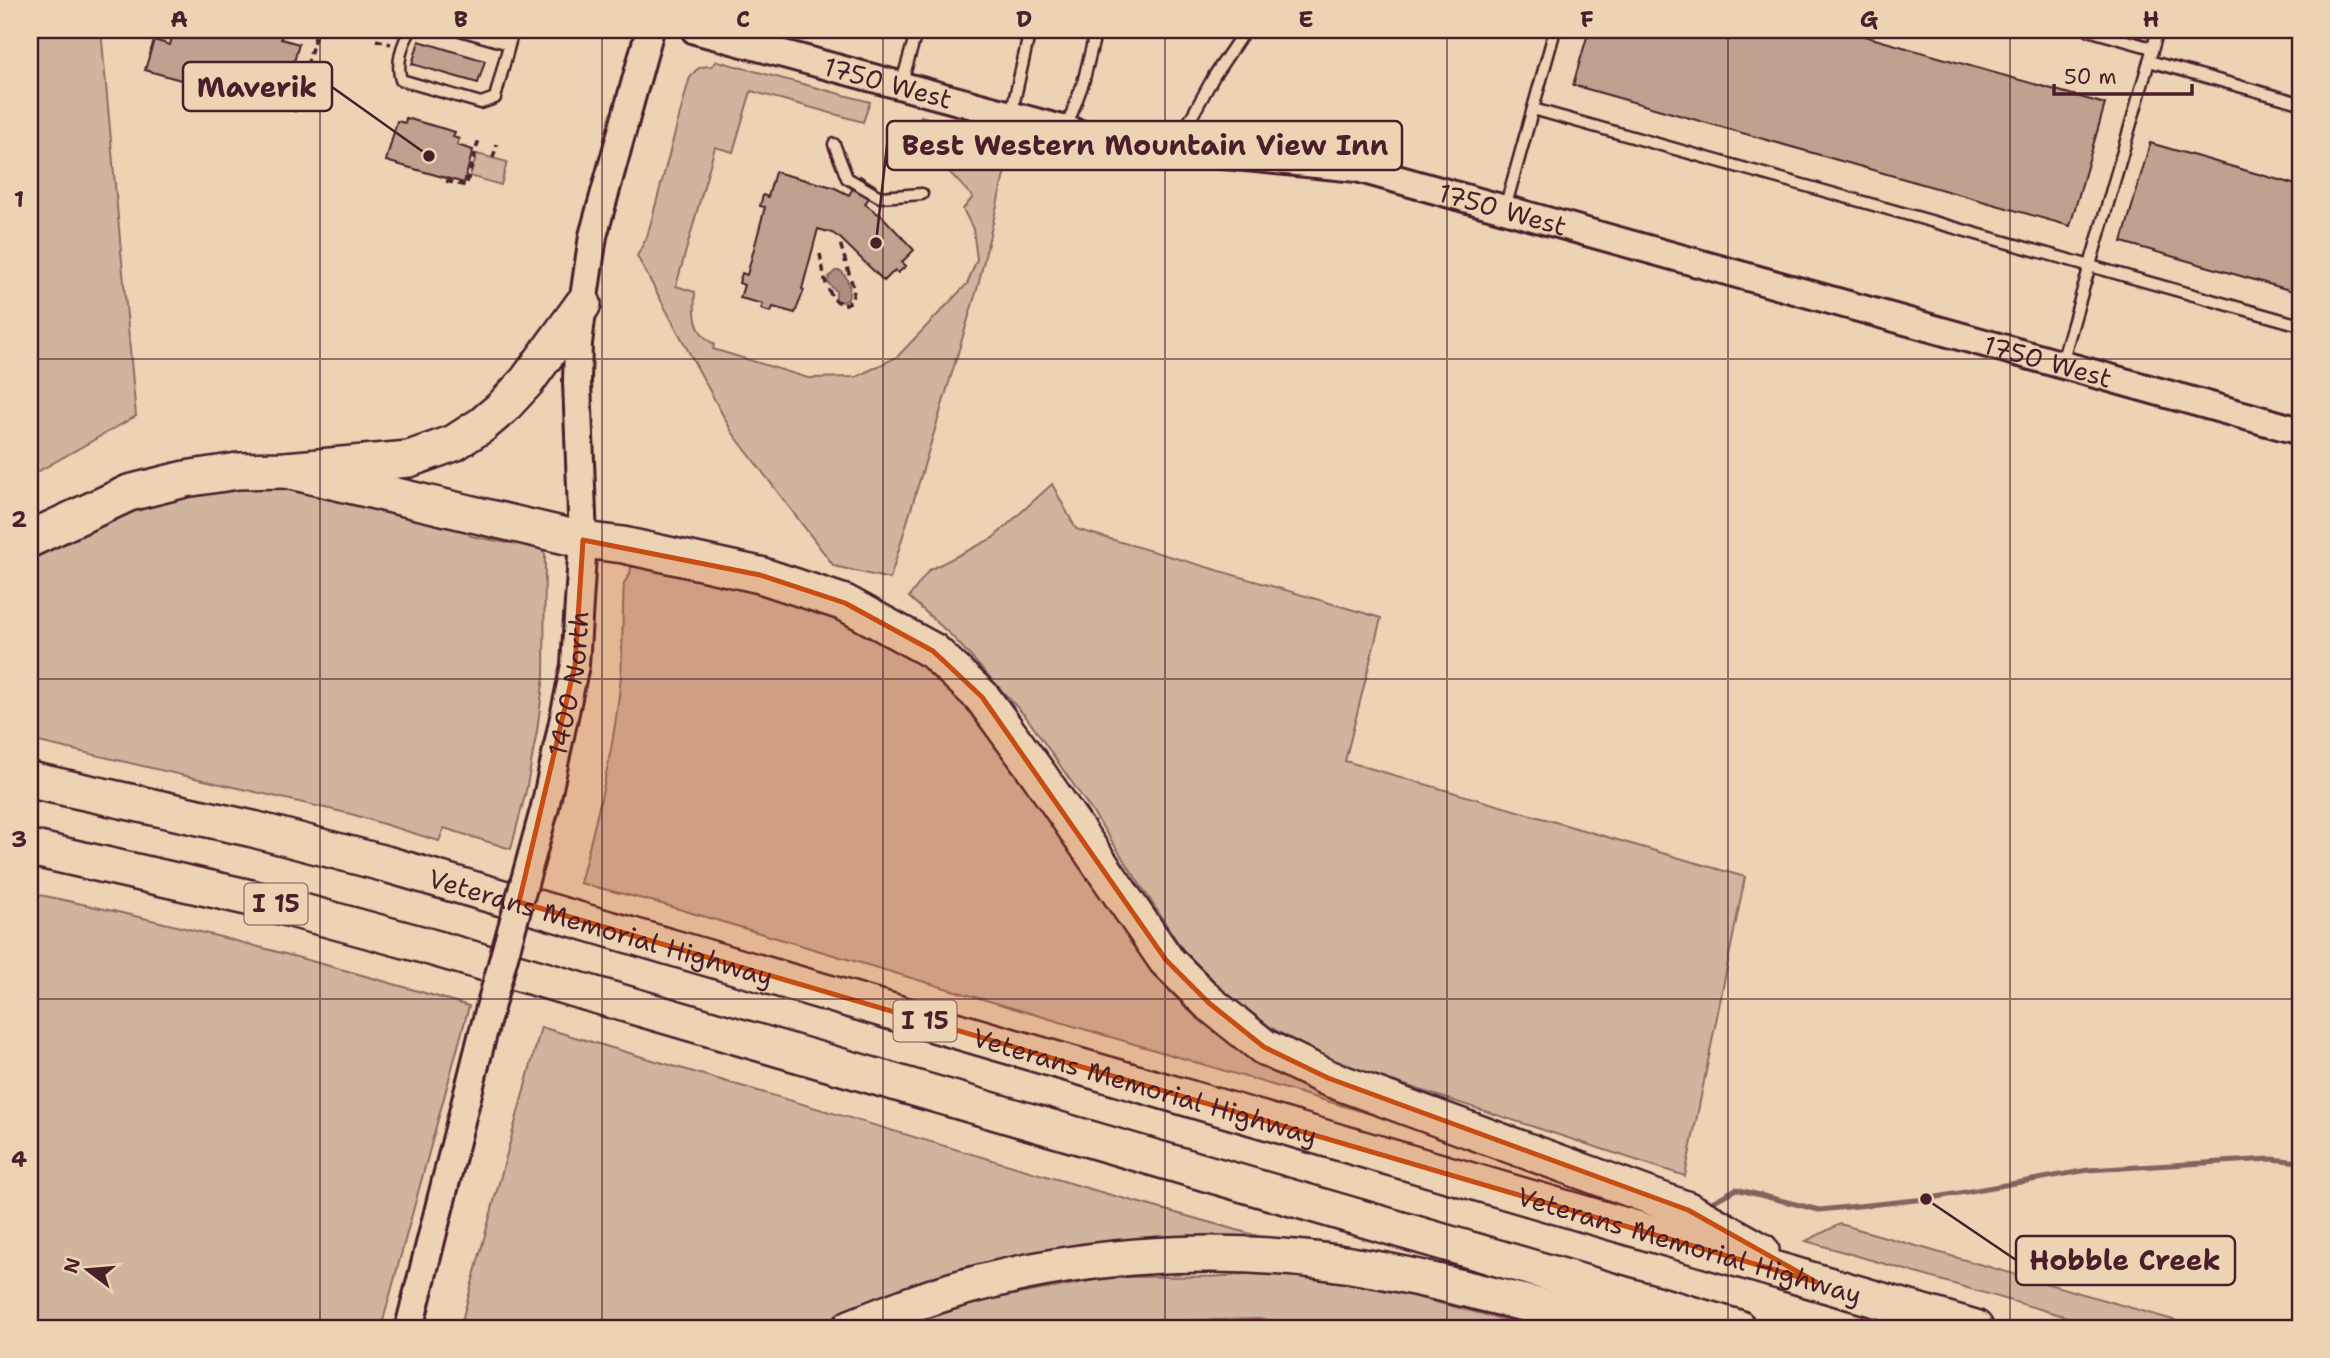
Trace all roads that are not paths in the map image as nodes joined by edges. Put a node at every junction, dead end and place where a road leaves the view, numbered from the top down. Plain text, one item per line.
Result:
1 (411, 30) edge
2 (460, 30) edge
3 (513, 30) edge
4 (650, 30) edge
5 (695, 30) edge
6 (917, 30) edge
7 (1030, 30) edge
8 (1096, 30) edge
9 (1245, 30) edge
10 (1555, 30) edge
11 (2088, 30) edge
12 (2158, 30) edge
13 (509, 44) junction
14 (2152, 48) junction
15 (2149, 61) junction
16 (901, 86) junction
17 (2300, 103) edge
18 (1533, 109) junction
19 (1011, 116) junction
20 (1065, 130) junction
21 (834, 144) dead end
22 (1174, 150) junction
23 (922, 194) dead end
24 (1505, 209) junction
25 (2090, 264) junction
26 (583, 304) junction
27 (2300, 324) edge
28 (2062, 365) junction
29 (2300, 431) edge
30 (286, 470) junction
31 (30, 539) edge
32 (583, 540) junction
33 (30, 779) edge
34 (30, 848) edge
35 (1816, 1282) junction
36 (409, 1328) edge
37 (850, 1328) edge
38 (1670, 1328) edge
39 (1738, 1328) edge
40 (1975, 1328) edge

1 - 13 lane
2 - 13 lane
3 - 13 lane
4 - 26 street, 1400 North
5 - 16 street, 1750 West
6 - 16 lane
7 - 19 lane
8 - 20 lane
9 - 22 lane
10 - 18 lane
11 - 14 lane
12 - 14 lane
14 - 15 lane
15 - 17 lane
15 - 25 lane
16 - 19 street, 1750 West
18 - 24 lane
18 - 25 lane
19 - 20 street, 1750 West
20 - 22 street, 1750 West
21 - 23 lane
22 - 24 street, 1750 West
24 - 28 street, 1750 West
25 - 27 lane
25 - 28 lane
26 - 30 highway
26 - 32 street, 1400 North
28 - 29 street, 1750 West
30 - 31 highway
30 - 32 highway
32 - 35 highway
32 - 36 street, 1400 North, bridge
33 - 35 highway, Veterans Memorial Highway / I 15
34 - 39 highway, I 15
35 - 40 highway, Veterans Memorial Highway / I 15
37 - 38 highway

